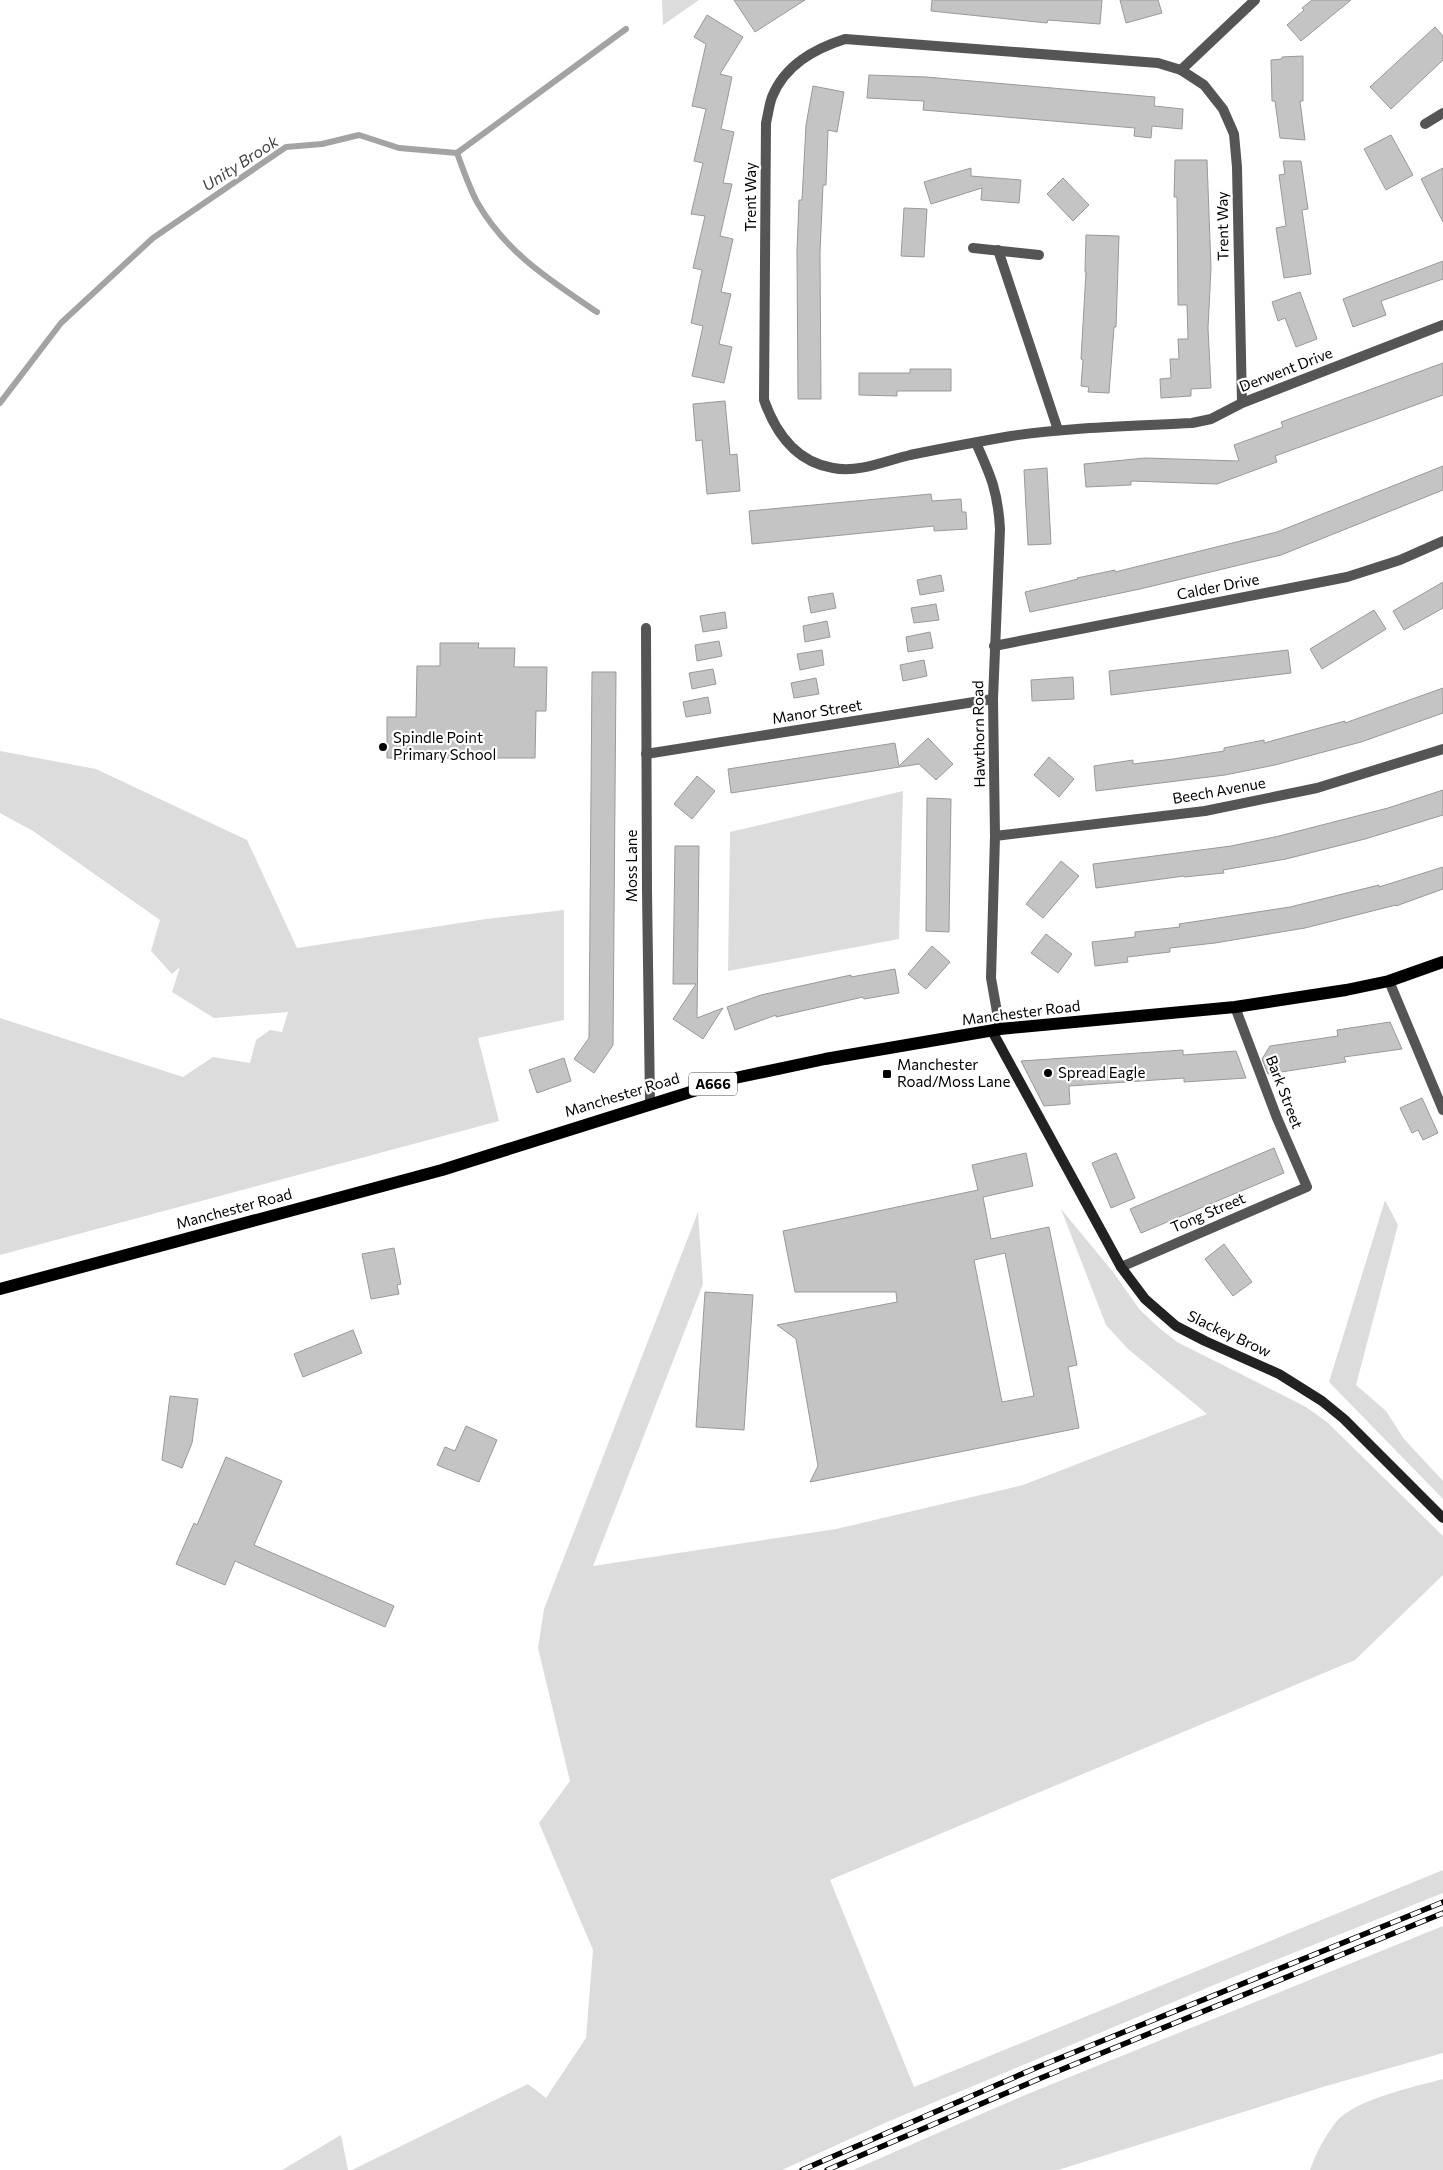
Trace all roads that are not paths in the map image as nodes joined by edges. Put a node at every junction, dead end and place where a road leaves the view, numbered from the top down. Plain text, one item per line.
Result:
1 (1256, 0) edge
2 (1181, 70) junction
3 (1443, 113) edge
4 (1425, 124) dead end
5 (973, 248) dead end
6 (998, 250) junction
7 (1038, 255) dead end
8 (1443, 325) edge
9 (1242, 403) junction
10 (1137, 426) joint
11 (1058, 430) junction
12 (976, 443) junction
13 (1443, 541) edge
14 (646, 628) dead end
15 (994, 646) junction
16 (993, 699) junction
17 (1443, 749) edge
18 (646, 754) junction
19 (995, 836) junction
20 (1443, 962) edge
21 (1389, 981) junction
22 (1235, 1007) junction
23 (996, 1030) junction
24 (650, 1103) junction
25 (1443, 1110) edge
26 (1307, 1187) joint
27 (1121, 1267) junction
28 (0, 1288) edge
29 (1443, 1518) edge

1 - 2 street
2 - 9 street, Trent Way
2 - 12 street, Trent Way
3 - 4 street
5 - 6 street
6 - 7 street
6 - 11 street
8 - 9 street, Derwent Drive
9 - 10 street, Derwent Drive
10 - 11 street, Trent Way
11 - 12 street, Trent Way
12 - 15 street, Hawthorn Road
13 - 15 street, Calder Drive
14 - 18 street, Moss Lane
15 - 16 street, Hawthorn Road
16 - 18 street, Manor Street
16 - 19 street, Hawthorn Road
17 - 19 street, Beech Avenue
18 - 24 street, Moss Lane
19 - 23 street, Hawthorn Road
20 - 21 main road, Manchester Road / A666
21 - 22 main road, Manchester Road / A666
21 - 25 street
22 - 23 main road, Manchester Road / A666
22 - 26 street, Bark Street
23 - 24 main road, Manchester Road / A666
23 - 27 street, Slackey Brow
24 - 28 main road, Manchester Road / A666
26 - 27 street, Tong Street
27 - 29 street, Slackey Brow

